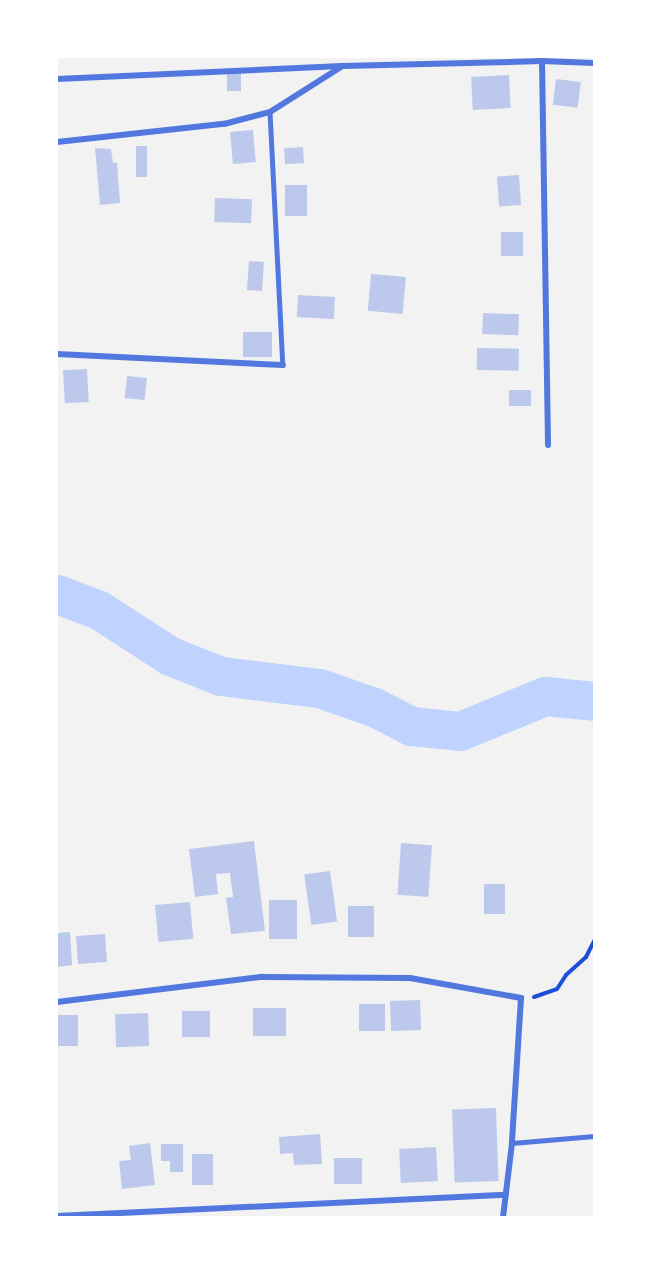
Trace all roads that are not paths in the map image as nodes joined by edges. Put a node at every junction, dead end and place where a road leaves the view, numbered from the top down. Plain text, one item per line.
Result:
1 (555, 59) edge
2 (542, 61) junction
3 (594, 63) edge
4 (342, 66) junction
5 (57, 79) edge
6 (270, 112) junction
7 (57, 142) edge
8 (57, 354) edge
9 (283, 365) joint
10 (548, 445) dead end
11 (57, 1002) edge
12 (594, 1136) edge
13 (512, 1143) junction
14 (506, 1195) junction
15 (57, 1216) edge
16 (503, 1217) edge

1 - 2 street
1 - 3 street
2 - 4 street
2 - 10 street
4 - 5 street
4 - 6 street
6 - 7 street
6 - 9 lane
8 - 9 street
11 - 13 street
12 - 13 lane
13 - 14 street
14 - 15 street
14 - 16 street

